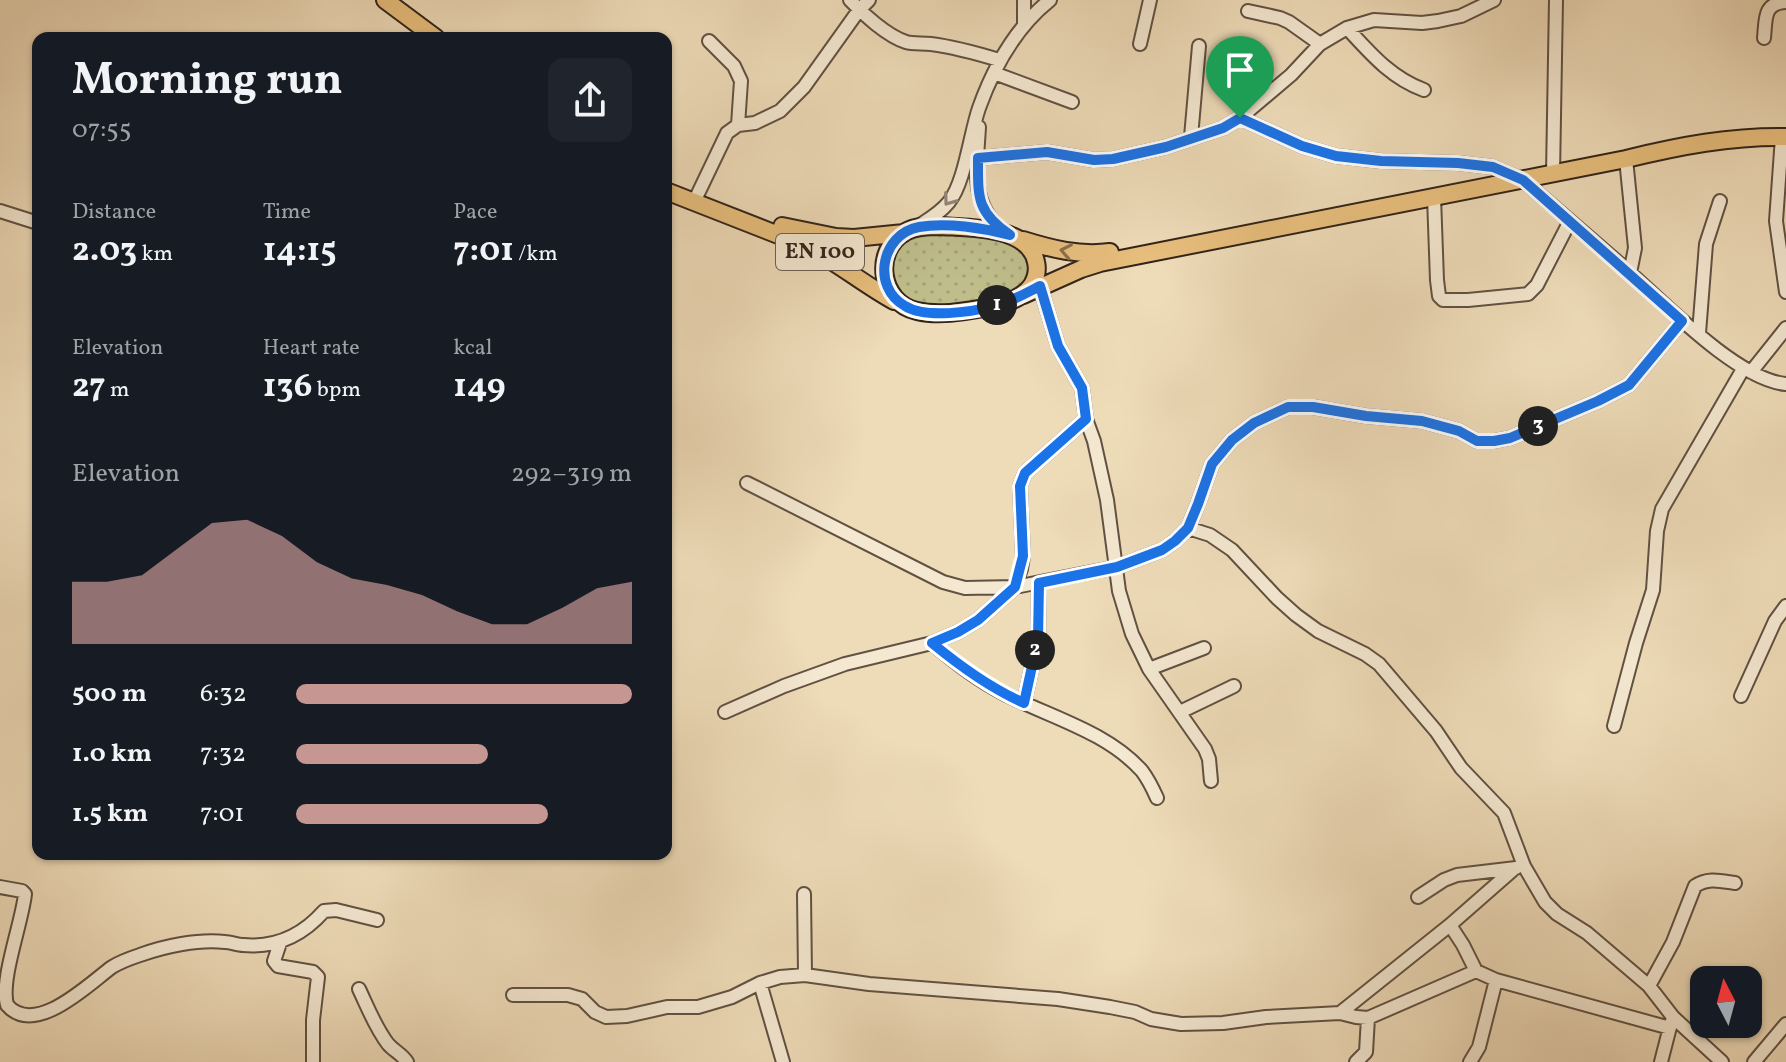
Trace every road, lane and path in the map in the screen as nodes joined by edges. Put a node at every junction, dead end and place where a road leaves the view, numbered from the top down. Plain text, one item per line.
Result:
1 (385, 0) edge
2 (869, 0) edge
3 (1024, 0) edge
4 (1050, 0) edge
5 (1150, 0) edge
6 (1494, 0) edge
7 (1556, 0) edge
8 (1786, 2) edge
9 (855, 5) edge
10 (1248, 11) dead end
11 (1024, 25) junction
12 (1347, 28) junction
13 (428, 32) edge
14 (1764, 38) dead end
15 (709, 41) dead end
16 (1140, 44) dead end
17 (1320, 44) junction
18 (1199, 46) dead end
19 (996, 67) junction
20 (1424, 90) dead end
21 (1072, 102) dead end
22 (979, 108) junction
23 (1240, 118) junction
24 (738, 125) junction
25 (1191, 137) junction
26 (1784, 137) edge
27 (978, 158) junction
28 (1626, 159) junction
29 (1553, 174) junction
30 (1523, 180) junction
31 (672, 193) edge
32 (1434, 197) junction
33 (1720, 201) dead end
34 (694, 202) junction
35 (0, 211) edge
36 (729, 215) junction
37 (32, 221) edge
38 (1570, 221) junction
39 (911, 230) junction
40 (1015, 237) junction
41 (1199, 243) junction
42 (1630, 273) junction
43 (1040, 286) junction
44 (1786, 292) edge
45 (1023, 295) junction
46 (902, 305) junction
47 (1682, 321) junction
48 (1786, 328) edge
49 (1699, 333) junction
50 (1747, 370) junction
51 (1786, 384) edge
52 (1086, 419) junction
53 (747, 483) dead end
54 (1188, 528) junction
55 (1117, 567) junction
56 (1039, 583) junction
57 (1015, 587) junction
58 (1786, 606) edge
59 (932, 643) junction
60 (1204, 648) dead end
61 (1149, 669) junction
62 (1234, 686) dead end
63 (1741, 696) dead end
64 (1024, 703) junction
65 (725, 712) dead end
66 (1180, 712) junction
67 (1614, 726) dead end
68 (1211, 781) dead end
69 (1157, 798) dead end
70 (1520, 867) junction
71 (1735, 883) dead end
72 (0, 887) edge
73 (804, 894) dead end
74 (1418, 897) dead end
75 (377, 920) dead end
76 (1450, 925) junction
77 (280, 943) junction
78 (1476, 971) junction
79 (805, 975) junction
80 (1496, 980) junction
81 (760, 983) junction
82 (1649, 986) junction
83 (359, 989) dead end
84 (513, 995) dead end
85 (1340, 1013) junction
86 (1368, 1018) junction
87 (1671, 1022) junction
88 (1786, 1024) edge
89 (313, 1062) edge
90 (407, 1062) edge
91 (783, 1062) edge
92 (1356, 1062) edge
93 (1470, 1062) edge
94 (1661, 1062) edge
95 (1722, 1062) edge
96 (1754, 1062) edge

1 - 13 main road
2 - 9 street
3 - 11 street
4 - 11 street
5 - 16 street
6 - 12 street
7 - 29 street
8 - 14 street
9 - 19 street
9 - 24 street
10 - 17 street
11 - 19 street
12 - 17 street
12 - 20 street
15 - 24 street
17 - 23 street
18 - 25 street
19 - 21 street
19 - 22 street
22 - 27 street
22 -> 39 street
23 - 25 street
23 - 30 street
24 - 34 street
25 - 27 street
26 - 28 main road, EN 100
26 - 44 street
27 - 40 street
28 - 29 main road, EN 100
28 - 42 street
29 - 30 main road, EN 100
30 - 32 main road, EN 100
30 - 38 street
31 - 34 main road, EN 100
32 - 38 street
32 - 41 main road, EN 100
33 - 49 street
34 - 36 main road, EN 100
35 - 37 street
36 - 39 main road, EN 100
36 - 46 main road, EN 100
38 - 42 street
39 - 40 main road, EN 100
39 - 46 main road, EN 100
41 -> 40 main road, EN 100
40 - 45 main road
41 - 43 main road, EN 100
42 - 47 street
43 - 45 main road, EN 100
43 - 52 street
45 - 46 main road, EN 100
47 - 49 street
47 - 54 street
48 - 50 street
49 - 50 street
50 - 51 street
50 - 67 street
52 - 55 street
52 - 57 street
53 - 57 street
54 - 55 street
54 - 70 street
55 - 56 street
55 - 61 street
56 - 57 street
56 - 64 street
57 - 59 street
58 - 63 street
59 - 64 street
59 - 65 street
60 - 61 street
61 - 66 street
62 - 66 street
64 - 69 street
66 - 68 street
70 - 74 street
70 - 76 street
70 - 82 street
71 - 82 street
72 - 77 street
73 - 79 street
75 - 77 street
76 - 78 street
76 - 85 street
77 - 89 street
78 - 80 street
78 - 86 street
79 - 81 street
79 - 85 street
80 - 87 street
80 - 93 street
81 - 84 street
81 - 91 street
82 - 87 street
83 - 90 street
85 - 86 street
86 - 92 street
87 - 94 street
87 - 95 street
88 - 96 street

